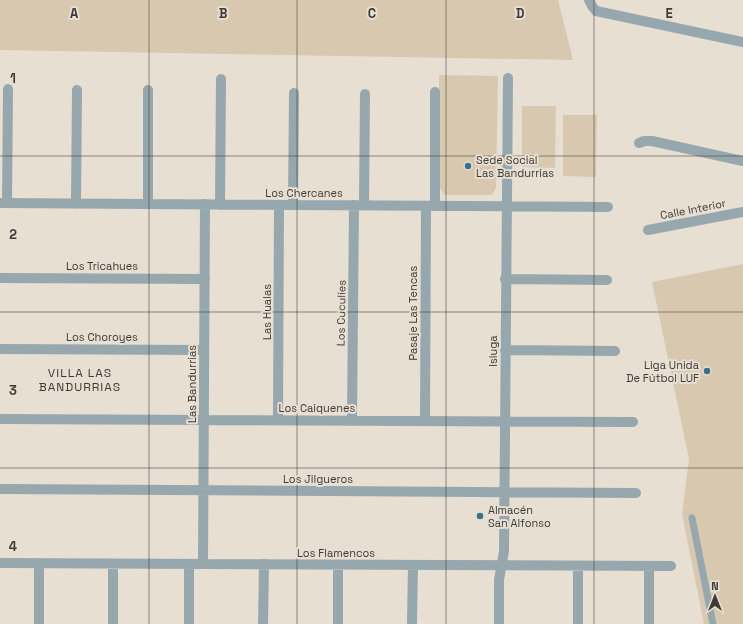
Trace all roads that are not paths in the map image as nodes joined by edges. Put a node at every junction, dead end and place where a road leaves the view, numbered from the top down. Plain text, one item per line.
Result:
1 (589, 0) edge
2 (743, 42) edge
3 (508, 78) dead end
4 (221, 79) dead end
5 (8, 89) dead end
6 (77, 90) dead end
7 (148, 90) dead end
8 (435, 92) dead end
9 (294, 93) dead end
10 (365, 94) dead end
11 (639, 143) dead end
12 (743, 161) edge
13 (3, 203) edge
14 (76, 204) junction
15 (148, 204) junction
16 (205, 204) junction
17 (220, 205) junction
18 (279, 205) junction
19 (293, 205) junction
20 (359, 205) junction
21 (431, 206) junction
22 (506, 206) junction
23 (608, 208) dead end
24 (743, 212) edge
25 (648, 230) dead end
26 (0, 278) edge
27 (205, 279) junction
28 (505, 279) junction
29 (607, 280) dead end
30 (0, 348) edge
31 (204, 350) junction
32 (505, 350) junction
33 (616, 351) dead end
34 (0, 419) edge
35 (204, 420) junction
36 (278, 420) junction
37 (352, 421) junction
38 (425, 421) junction
39 (504, 421) junction
40 (633, 422) dead end
41 (0, 489) edge
42 (203, 490) junction
43 (504, 492) junction
44 (636, 492) dead end
45 (692, 518) dead end
46 (0, 563) edge
47 (39, 563) junction
48 (113, 564) junction
49 (189, 564) junction
50 (203, 564) junction
51 (264, 564) junction
52 (338, 565) junction
53 (413, 565) junction
54 (502, 566) junction
55 (578, 566) junction
56 (649, 566) junction
57 (671, 566) dead end
58 (39, 624) edge
59 (113, 624) edge
60 (189, 624) edge
61 (264, 624) edge
62 (338, 624) edge
63 (412, 624) edge
64 (499, 624) edge
65 (578, 624) edge
66 (649, 624) edge
67 (713, 624) edge

1 - 2 street
3 - 22 street, Isluga
4 - 17 street
5 - 13 street
6 - 14 street
7 - 15 street
8 - 21 street, Pasaje Las Tencas
9 - 19 street
10 - 20 street, Los Cuculíes
11 - 12 street
13 - 14 street, Los Chercanes
14 - 15 street, Los Chercanes
15 - 16 street, Los Chercanes
16 - 17 street, Los Chercanes
16 - 27 street, Las Bandurrias
17 - 18 street, Los Chercanes
18 - 19 street, Los Chercanes
18 - 36 street, Las Hualas
19 - 20 street, Los Chercanes
20 - 21 street, Los Chercanes
20 - 37 street, Los Cuculíes
21 - 22 street, Los Chercanes
21 - 38 street, Pasaje Las Tencas
22 - 23 street, Los Chercanes
22 - 28 street, Isluga
24 - 25 street, Calle Interior
26 - 27 street, Los Tricahues
27 - 31 street, Las Bandurrias
28 - 29 street
28 - 32 street, Isluga
30 - 31 street, Los Choroyes
31 - 35 street, Las Bandurrias
32 - 33 street
32 - 39 street, Isluga
34 - 35 street, Los Caiquenes
35 - 36 street, Los Caiquenes
35 - 42 street, Las Bandurrias
36 - 37 street, Los Caiquenes
37 - 38 street, Los Caiquenes
38 - 39 street, Los Caiquenes
39 - 40 street, Los Caiquenes
39 - 43 street, Isluga
41 - 42 street, Los Jilgueros
42 - 43 street, Los Jilgueros
42 - 50 street, Las Bandurrias
43 - 44 street, Los Jilgueros
43 - 54 street, Isluga
45 - 67 lane
46 - 47 street, Los Flamencos
47 - 48 street, Los Flamencos
47 - 58 street
48 - 49 street, Los Flamencos
48 - 59 street
49 - 50 street, Los Flamencos
49 - 60 street
50 - 51 street, Los Flamencos
51 - 52 street, Los Flamencos
51 - 61 street
52 - 53 street, Los Flamencos
52 - 62 street
53 - 54 street, Los Flamencos
53 - 63 street
54 - 55 street, Los Flamencos
54 - 64 street, Isluga
55 - 56 street, Los Flamencos
55 - 65 street
56 - 57 street, Los Flamencos
56 - 66 street

